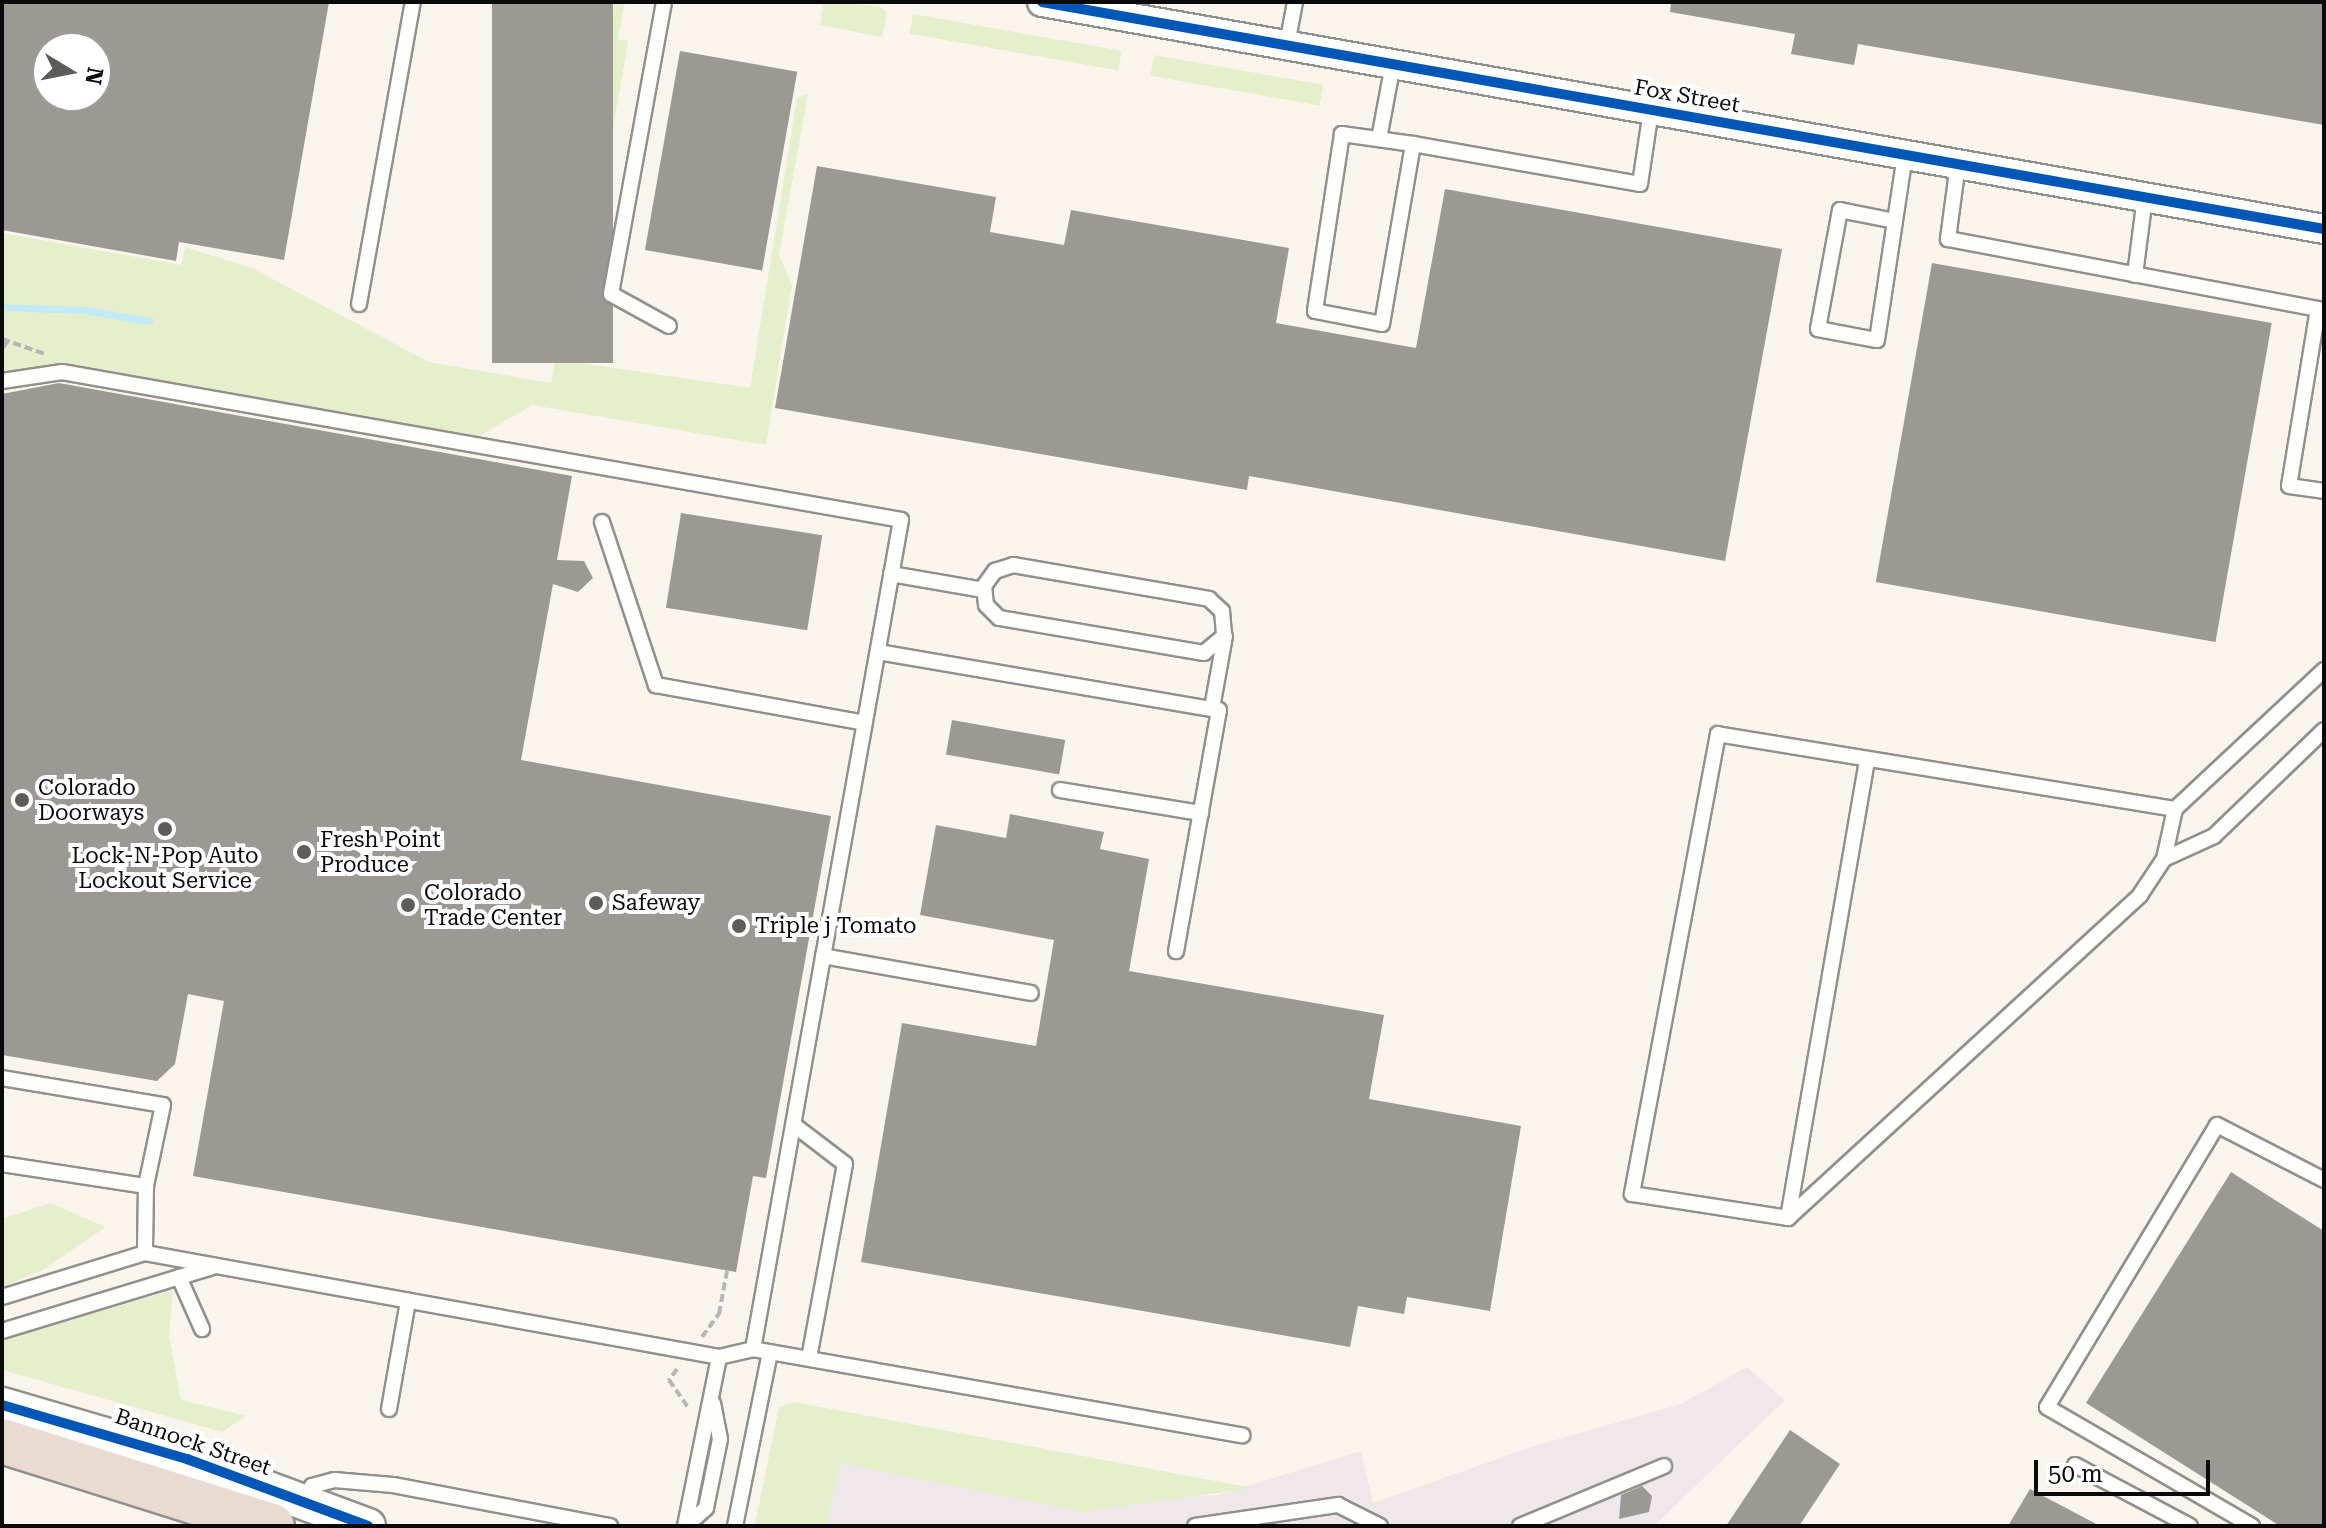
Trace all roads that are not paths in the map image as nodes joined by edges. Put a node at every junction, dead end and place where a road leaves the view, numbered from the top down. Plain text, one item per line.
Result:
1 (413, 2) edge
2 (664, 2) edge
3 (1042, 2) edge
4 (1295, 2) edge
5 (1287, 45) junction
6 (1393, 64) junction
7 (1651, 110) junction
8 (1379, 139) junction
9 (1413, 144) junction
10 (1905, 155) junction
11 (1958, 164) junction
12 (2145, 197) junction
13 (1895, 221) junction
14 (2324, 229) edge
15 (2135, 275) junction
16 (359, 304) dead end
17 (669, 326) dead end
18 (2, 381) edge
19 (2324, 491) edge
20 (602, 522) dead end
21 (891, 574) junction
22 (984, 590) junction
23 (1226, 628) junction
24 (878, 652) junction
25 (2324, 670) edge
26 (1212, 708) junction
27 (865, 723) junction
28 (2324, 730) edge
29 (1867, 759) junction
30 (1060, 790) dead end
31 (2175, 809) junction
32 (1201, 813) junction
33 (2164, 859) junction
34 (1176, 951) dead end
35 (823, 956) junction
36 (1031, 993) dead end
37 (2, 1078) edge
38 (794, 1125) junction
39 (2, 1164) edge
40 (2324, 1180) edge
41 (146, 1186) junction
42 (1788, 1218) junction
43 (145, 1253) junction
44 (216, 1266) junction
45 (179, 1277) junction
46 (2, 1297) edge
47 (408, 1301) junction
48 (202, 1329) dead end
49 (2, 1331) edge
50 (753, 1349) junction
51 (770, 1352) junction
52 (719, 1357) junction
53 (809, 1359) junction
54 (2, 1405) edge
55 (389, 1409) dead end
56 (1243, 1435) dead end
57 (2, 1441) edge
58 (2075, 1465) dead end
59 (1664, 1466) dead end
60 (288, 1514) edge
61 (368, 1526) edge
62 (610, 1526) edge
63 (685, 1526) edge
64 (735, 1526) edge
65 (1195, 1526) edge
66 (1380, 1526) edge
67 (1520, 1526) edge
68 (2190, 1526) edge
69 (2252, 1526) edge

1 - 16 lane
2 - 17 lane
3 - 5 street, Fox Street
4 - 5 lane
5 - 6 street, Fox Street
6 - 7 street, Fox Street
6 - 8 lane
7 - 9 lane
7 - 10 street, Fox Street
8 - 9 lane
8 - 9 lane
10 - 11 street, Fox Street
10 - 13 lane
11 - 12 street, Fox Street
11 - 15 lane
12 - 14 street, Fox Street
12 - 15 lane
13 - 13 lane
15 - 19 lane
18 - 21 lane
20 - 27 lane
21 - 22 lane
21 - 24 lane
22 - 23 lane
22 - 23 lane
23 - 26 lane
24 - 26 lane
24 - 27 lane
25 - 31 lane
26 - 32 lane
27 - 35 lane
28 - 33 lane
29 - 31 lane
29 - 42 lane
29 - 42 lane
30 - 32 lane
31 - 33 lane
32 - 34 lane
33 - 42 lane
35 - 36 lane
35 - 38 lane
37 - 41 lane
38 - 50 lane
38 - 53 lane
39 - 41 lane
40 - 69 lane
41 - 43 lane
43 - 44 lane
43 - 46 lane
44 - 45 lane
44 - 47 lane
45 - 48 lane
45 - 49 lane
47 - 52 lane
47 - 55 lane
50 - 51 lane
50 - 52 lane
51 - 53 lane
51 - 64 lane
52 - 63 lane
53 - 56 lane
54 - 60 street, Bannock Street
57 - 60 highway
58 - 68 lane
59 - 67 lane
60 - 61 street, Bannock Street
60 - 62 lane
65 - 66 lane

